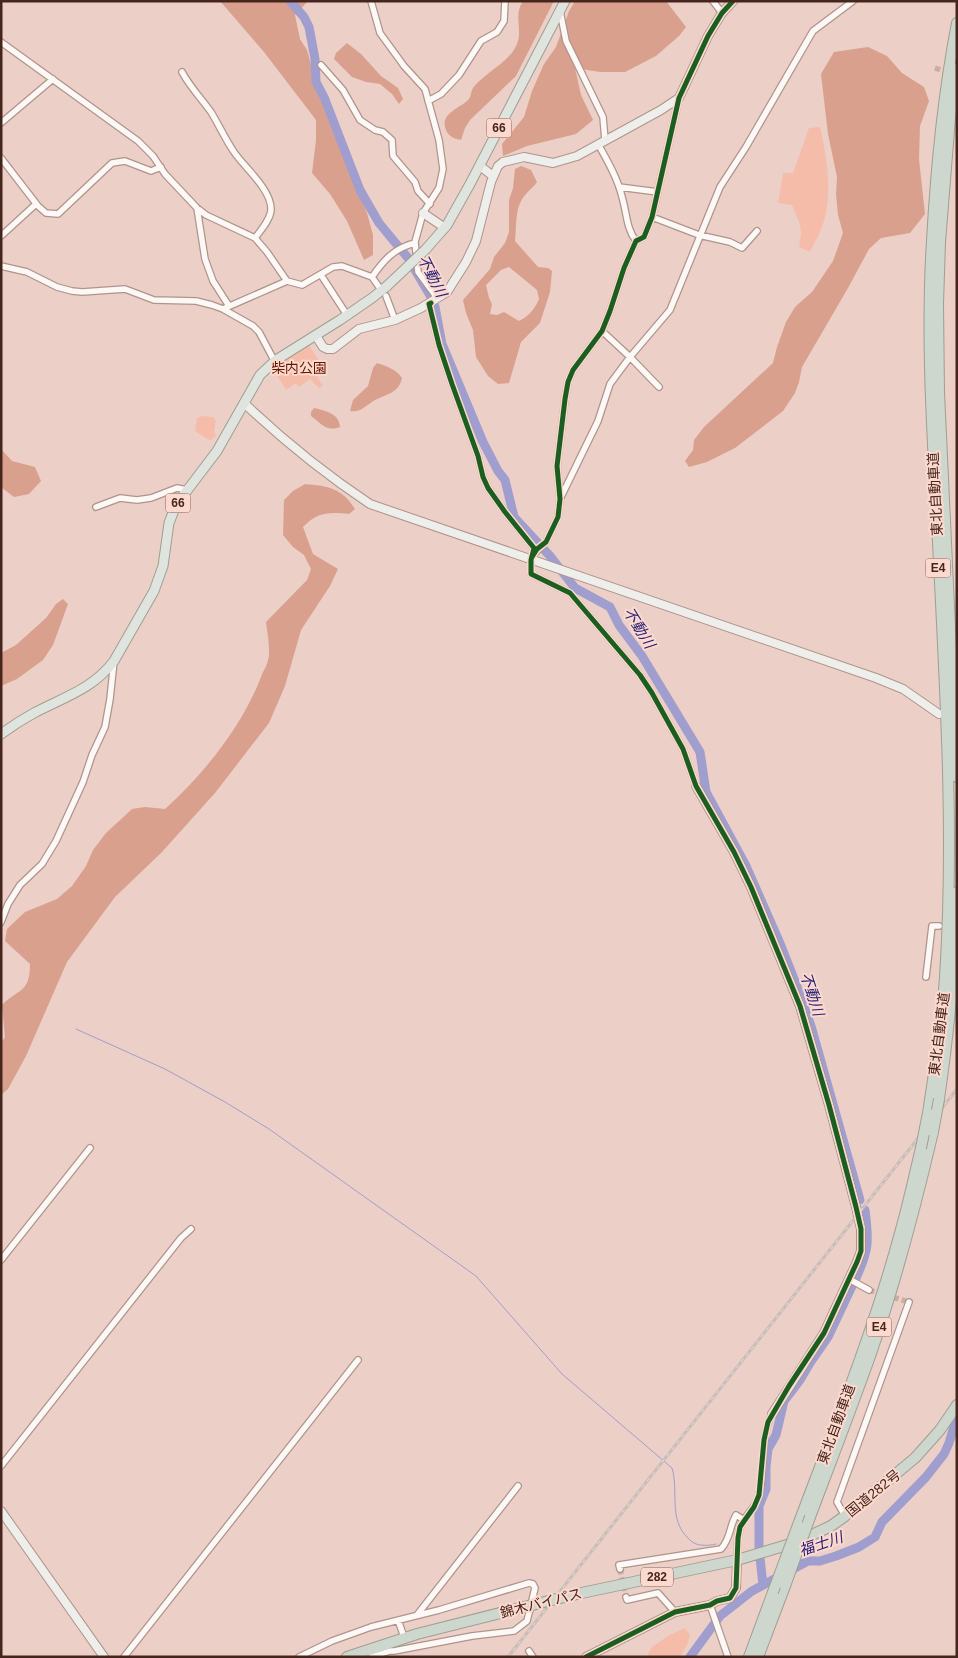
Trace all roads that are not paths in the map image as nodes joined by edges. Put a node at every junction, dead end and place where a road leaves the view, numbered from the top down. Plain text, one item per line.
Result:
1 (371, 1) edge
2 (504, 1) edge
3 (713, 1) edge
4 (733, 1) edge
5 (853, 1) edge
6 (562, 4) edge
7 (722, 14) junction
8 (957, 23) edge
9 (1, 42) edge
10 (321, 65) dead end
11 (957, 69) edge
12 (182, 72) dead end
13 (53, 79) junction
14 (679, 98) junction
15 (428, 101) junction
16 (1, 123) edge
17 (601, 142) junction
18 (1, 158) edge
19 (480, 166) junction
20 (161, 167) junction
21 (493, 176) junction
22 (619, 188) junction
23 (658, 192) junction
24 (36, 204) junction
25 (430, 204) junction
26 (197, 208) junction
27 (423, 213) junction
28 (652, 217) junction
29 (445, 228) junction
30 (757, 231) dead end
31 (700, 235) junction
32 (1, 236) edge
33 (255, 238) junction
34 (636, 242) junction
35 (415, 243) junction
36 (1, 266) edge
37 (321, 275) junction
38 (372, 277) junction
39 (287, 281) junction
40 (383, 286) junction
41 (386, 296) dead end
42 (433, 301) junction
43 (226, 307) junction
44 (347, 315) junction
45 (395, 320) junction
46 (602, 331) junction
47 (316, 336) junction
48 (630, 356) junction
49 (274, 362) junction
50 (659, 387) dead end
51 (244, 403) junction
52 (187, 490) junction
53 (560, 499) junction
54 (96, 506) dead end
55 (531, 560) junction
56 (114, 661) junction
57 (939, 714) dead end
58 (1, 734) edge
59 (957, 777) edge
60 (696, 786) joint
61 (957, 892) edge
62 (1, 922) edge
63 (938, 926) dead end
64 (926, 977) dead end
65 (90, 1148) dead end
66 (191, 1229) dead end
67 (1, 1260) edge
68 (848, 1279) junction
69 (869, 1290) tunnel mouth
70 (909, 1302) dead end
71 (358, 1360) dead end
72 (957, 1405) edge
73 (772, 1414) joint
74 (1, 1466) edge
75 (518, 1486) dead end
76 (1, 1511) edge
77 (845, 1516) junction
78 (744, 1520) junction
79 (738, 1560) junction
80 (620, 1569) dead end
81 (626, 1597) dead end
82 (710, 1605) junction
83 (675, 1612) junction
84 (417, 1615) junction
85 (398, 1620) junction
86 (404, 1637) junction
87 (390, 1647) junction
88 (104, 1657) edge
89 (124, 1657) edge
90 (299, 1657) edge
91 (347, 1657) edge
92 (371, 1657) edge
93 (385, 1657) edge
94 (586, 1657) edge
95 (728, 1657) edge
96 (749, 1657) edge
97 (758, 1657) edge

1 - 15 street
2 - 15 street
3 - 7 street
4 - 7 street
5 - 31 street
6 - 17 street
6 - 19 main road, 66
7 - 14 street
8 - 96 highway, 東北自動車道 / E4, bridge
9 - 13 street
10 - 25 street
11 - 59 highway, 東北自動車道 / E4
12 - 33 street
13 - 16 street
13 - 20 street
14 - 17 street
14 - 23 street
15 - 25 street
17 - 21 street
17 - 22 street
18 - 24 street
19 - 21 street
19 - 29 main road, 66
20 - 24 street
20 - 26 street
21 - 42 street
22 - 23 street
22 - 34 street
23 - 28 street
24 - 32 street
25 - 27 street
26 - 33 street
26 - 43 street
27 - 29 street
27 - 35 street
28 - 31 street
28 - 34 street
29 - 40 main road, 66, bridge
30 - 31 street
31 - 48 street
33 - 39 street
34 - 46 street
35 - 38 street
35 - 42 street
36 - 43 street
37 - 38 street
37 - 39 street
37 - 44 street
38 - 40 street
39 - 43 street
40 - 44 main road, 66
41 - 45 street
42 - 45 street
42 - 55 street
43 - 49 street
44 - 47 main road, 66
45 - 47 street
46 - 48 street
46 - 53 street
47 - 49 main road, 66
48 - 50 street
48 - 53 street
49 - 51 main road, 66
51 - 52 main road, 66
51 - 55 street
52 - 54 street
52 - 56 main road, 66
53 - 55 street
55 - 57 street
55 - 60 street
56 - 58 main road, 66
56 - 62 street
60 - 68 street
61 - 97 highway, 東北自動車道 / E4, bridge
63 - 64 street
65 - 67 street
66 - 74 street
68 - 69 street
68 - 73 street
70 - 77 street
71 - 89 street
72 - 77 highway, 国道282号 / 282
73 - 78 street
75 - 84 street
76 - 88 street
77 - 79 highway, 国道282号 / 282
78 - 79 street
78 - 80 street
79 - 82 street
79 - 86 highway, 錦木バイパス / 282, bridge
81 - 83 street
82 - 83 street
82 - 95 street
83 - 94 street
84 - 85 street
84 - 87 street
85 - 86 street
85 - 90 street
86 - 87 highway, 錦木バイパス / 282
87 - 91 highway, 錦木バイパス / 282
87 - 92 street
87 - 93 street

